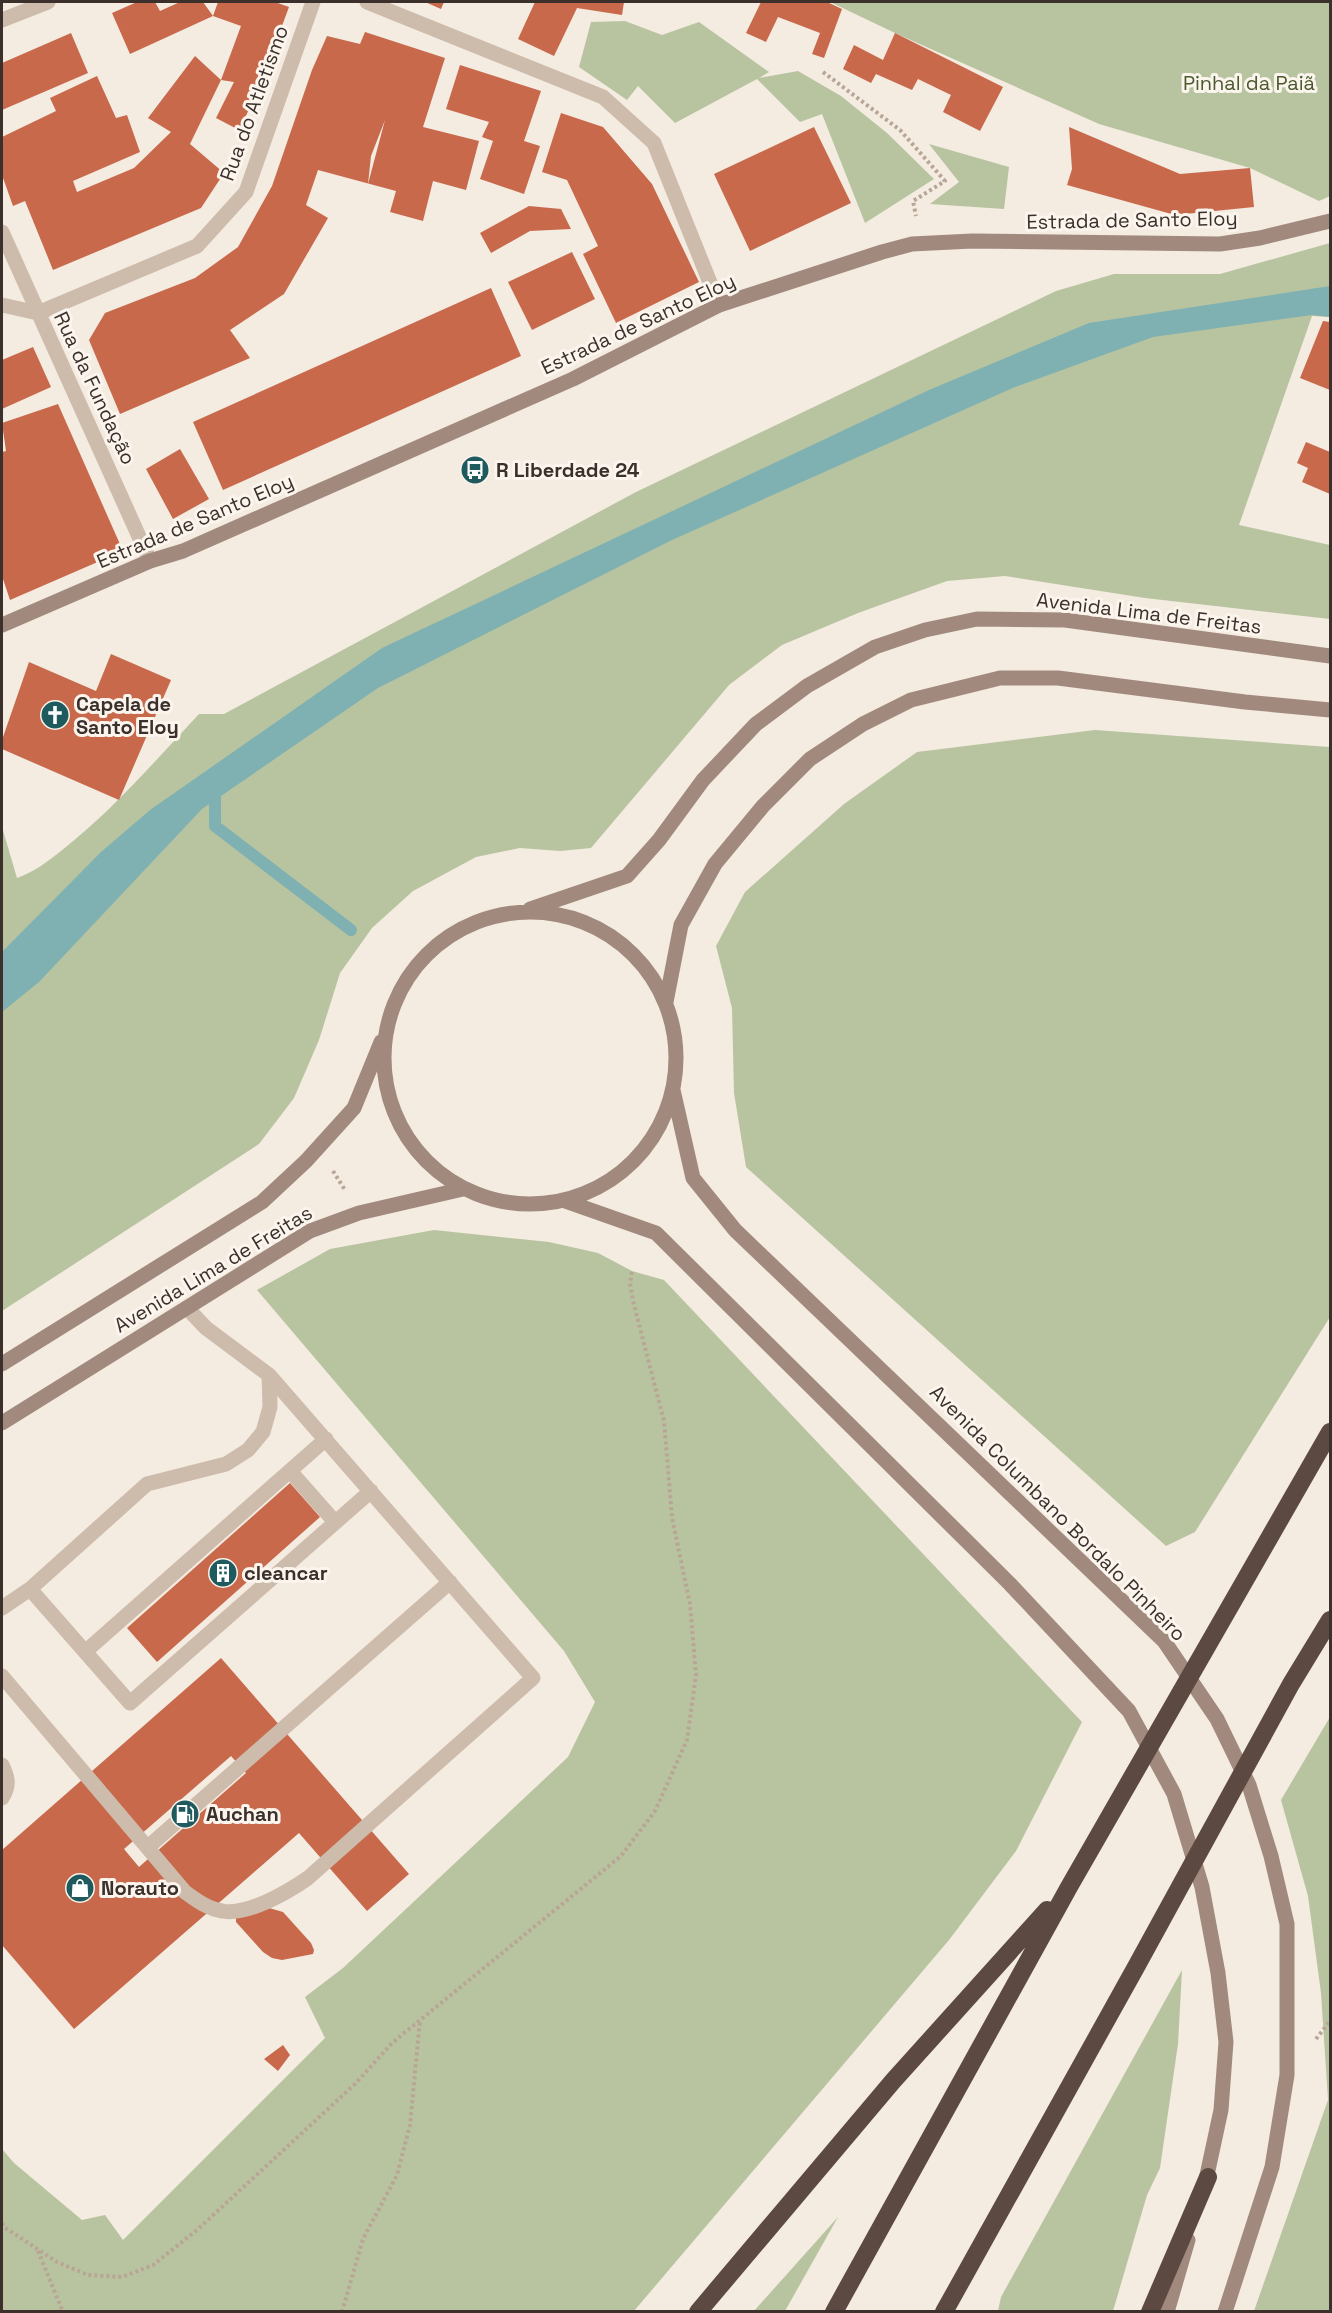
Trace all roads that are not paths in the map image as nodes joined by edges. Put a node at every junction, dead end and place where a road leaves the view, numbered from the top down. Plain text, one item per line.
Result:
1 (48, 2) edge
2 (313, 2) edge
3 (367, 2) edge
4 (2, 20) edge
5 (1330, 221) edge
6 (2, 232) edge
7 (719, 305) junction
8 (2, 306) edge
9 (38, 313) junction
10 (150, 561) junction
11 (2, 626) edge
12 (1330, 656) edge
13 (1330, 710) edge
14 (526, 910) junction
15 (666, 1002) junction
16 (385, 1033) junction
17 (673, 1090) junction
18 (463, 1189) junction
19 (565, 1201) junction
20 (187, 1308) junction
21 (2, 1364) edge
22 (269, 1375) junction
23 (2, 1423) edge
24 (1330, 1432) edge
25 (326, 1439) junction
26 (290, 1471) junction
27 (371, 1491) junction
28 (335, 1522) junction
29 (450, 1582) junction
30 (30, 1589) junction
31 (2, 1608) edge
32 (1330, 1620) edge
33 (86, 1651) junction
34 (2, 1676) edge
35 (2, 1765) edge
36 (2, 1798) edge
37 (148, 1847) junction
38 (1069, 1887) junction
39 (1208, 2177) junction
40 (698, 2312) edge
41 (834, 2312) edge
42 (944, 2312) edge
43 (1150, 2312) edge
44 (1167, 2312) edge
45 (1225, 2312) edge

1 - 4 street
2 - 9 street, Rua do Atletismo
3 - 7 street
5 - 7 main road, Estrada de Santo Eloy
6 - 9 street, Rua da Fundação
7 - 10 main road, Estrada de Santo Eloy
8 - 9 street
9 - 10 street, Rua da Fundação
10 - 11 main road, Estrada de Santo Eloy
12 - 14 main road, Avenida Lima de Freitas
13 - 15 main road
14 - 15 main road
14 - 16 main road
15 - 17 main road
16 - 18 main road
16 - 21 main road, Avenida Lima de Freitas
17 - 19 main road
17 - 45 main road, Avenida Columbano Bordalo Pinheiro
18 - 19 main road
18 - 20 main road, Avenida Lima de Freitas
19 - 39 main road
20 - 22 street
20 - 23 main road, Avenida Lima de Freitas
22 - 25 street
22 - 30 street
24 - 38 highway
25 - 26 street
25 - 27 street
26 - 28 street
26 - 33 street
27 - 28 street
27 - 29 street
28 - 33 street
29 - 37 street
29 - 37 street
30 - 31 street
30 - 33 street
32 - 42 highway
34 - 37 street
35 - 36 street
38 - 40 highway
38 - 41 highway
39 - 43 highway
39 - 44 main road

